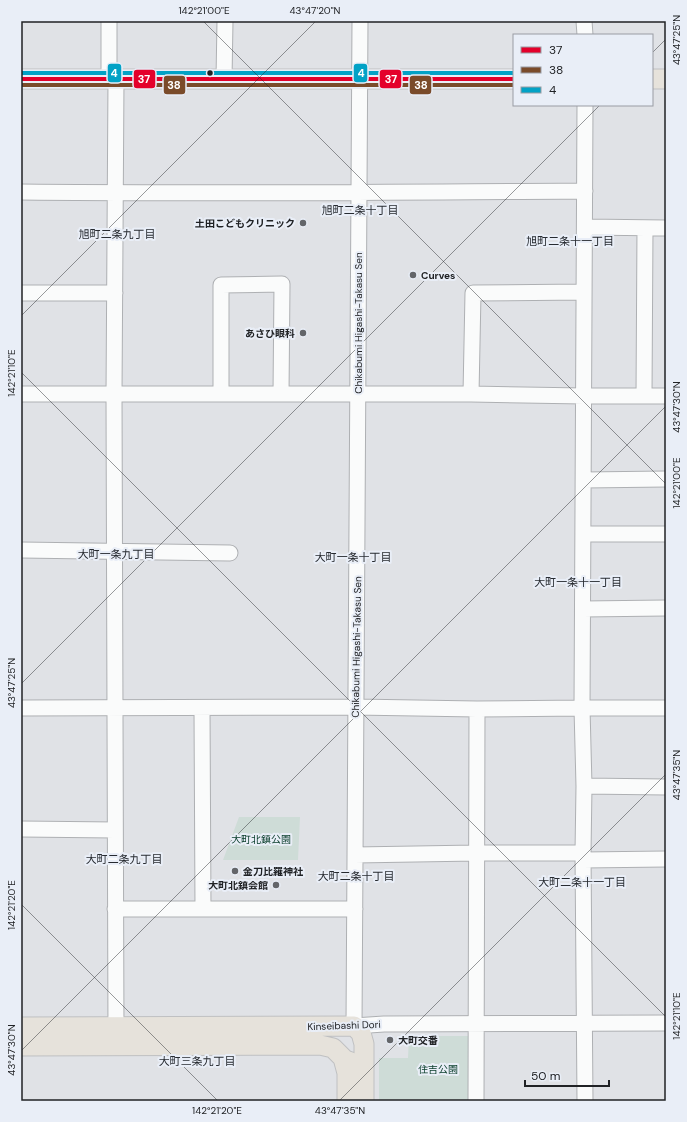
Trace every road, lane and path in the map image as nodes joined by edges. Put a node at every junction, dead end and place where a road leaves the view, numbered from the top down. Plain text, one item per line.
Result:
1 (109, 21) edge
2 (224, 21) edge
3 (360, 21) edge
4 (584, 21) edge
5 (584, 34) edge
6 (21, 79) edge
7 (112, 79) junction
8 (224, 79) junction
9 (359, 79) junction
10 (513, 79) edge
11 (653, 80) edge
12 (666, 80) edge
13 (585, 106) edge
14 (585, 191) junction
15 (21, 192) edge
16 (114, 193) junction
17 (359, 193) junction
18 (585, 227) junction
19 (645, 228) junction
20 (666, 228) edge
21 (584, 292) junction
22 (21, 293) edge
23 (115, 293) junction
24 (21, 394) edge
25 (221, 394) junction
26 (281, 394) junction
27 (357, 394) junction
28 (470, 394) junction
29 (114, 395) junction
30 (584, 396) junction
31 (644, 396) junction
32 (666, 396) edge
33 (666, 479) edge
34 (584, 480) junction
35 (584, 534) junction
36 (666, 534) edge
37 (21, 550) edge
38 (115, 551) junction
39 (230, 553) dead end
40 (666, 608) edge
41 (583, 609) junction
42 (115, 707) junction
43 (355, 707) junction
44 (21, 708) edge
45 (202, 708) junction
46 (582, 708) junction
47 (666, 708) edge
48 (477, 709) junction
49 (584, 786) junction
50 (666, 787) edge
51 (21, 829) edge
52 (115, 830) junction
53 (476, 853) junction
54 (355, 855) junction
55 (583, 857) junction
56 (666, 859) edge
57 (115, 909) junction
58 (202, 909) junction
59 (355, 909) junction
60 (666, 1023) edge
61 (477, 1024) junction
62 (585, 1024) junction
63 (354, 1026) junction
64 (21, 1027) edge
65 (116, 1027) junction
66 (320, 1045) junction
67 (21, 1046) edge
68 (116, 1046) junction
69 (347, 1073) junction
70 (347, 1101) edge
71 (364, 1101) edge
72 (476, 1101) edge
73 (584, 1101) edge

1 - 7 street
2 - 8 street
3 - 9 street, Chikabumi Higashi-Takasu Sen
4 - 5 street
6 - 7 main road
7 - 8 main road
7 - 16 street
8 - 9 main road
9 - 10 main road
9 - 17 street, Chikabumi Higashi-Takasu Sen
11 - 12 main road
13 - 14 street
14 - 17 street
14 - 18 street
15 - 16 street
16 - 17 street
16 - 23 street
17 - 27 street, Chikabumi Higashi-Takasu Sen
18 - 19 street
18 - 21 street
19 - 20 street
19 - 31 street
21 - 28 street
21 - 30 street
22 - 23 street
23 - 29 street
24 - 29 street
25 - 26 street
25 - 26 street
25 - 29 street
26 - 27 street
27 - 28 street
27 - 43 street, Chikabumi Higashi-Takasu Sen
28 - 30 street
29 - 38 street
30 - 31 street
30 - 34 street
31 - 32 street
33 - 34 street
34 - 35 street
35 - 36 street
35 - 41 street
37 - 38 street
38 - 39 street
38 - 42 street
40 - 41 street
41 - 46 street
42 - 44 street
42 - 45 street
42 - 52 street
43 - 45 street
43 - 48 street
43 - 54 street, Chikabumi Higashi-Takasu Sen
45 - 58 street
46 - 47 street
46 - 48 street
46 - 49 street
48 - 53 street
49 - 50 street
49 - 55 street
51 - 52 street
52 - 57 street
53 - 54 street
53 - 55 street
53 - 61 street
54 - 59 street, Chikabumi Higashi-Takasu Sen
55 - 56 street
55 - 62 street
57 - 58 street
57 - 65 street
58 - 59 street
59 - 63 street, Chikabumi Higashi-Takasu Sen
60 - 62 street, Kinseibashi Dori
61 - 62 street, Kinseibashi Dori
61 - 63 street, Kinseibashi Dori
61 - 72 street
62 - 73 street
63 - 65 main road, Kinseibashi Dori
63 - 66 main road
63 - 69 main road
63 - 71 main road
64 - 65 main road, Kinseibashi Dori
65 - 68 street
66 - 68 main road, Kinseibashi Dori
66 - 69 main road, Kinseibashi Dori
67 - 68 main road, Kinseibashi Dori
69 - 70 main road

